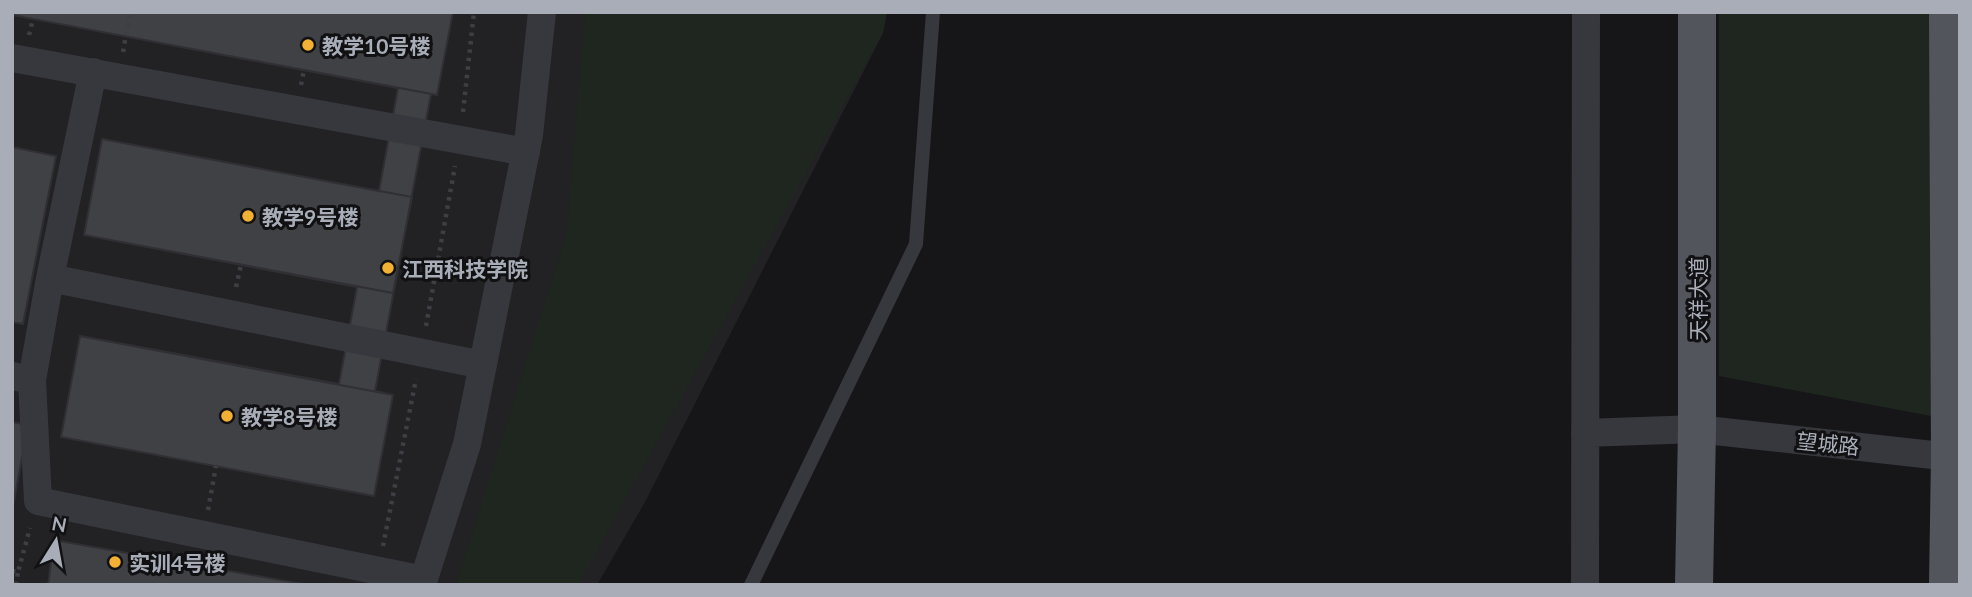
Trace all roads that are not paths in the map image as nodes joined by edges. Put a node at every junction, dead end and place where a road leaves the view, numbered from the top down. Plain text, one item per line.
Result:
1 (542, 12) edge
2 (933, 12) edge
3 (1586, 12) edge
4 (1697, 12) edge
5 (1948, 12) edge
6 (12, 58) edge
7 (106, 75) junction
8 (526, 152) junction
9 (50, 278) junction
10 (483, 365) junction
11 (22, 378) edge
12 (1697, 429) junction
13 (1585, 433) junction
14 (1955, 457) edge
15 (423, 582) edge
16 (751, 585) edge
17 (1585, 585) edge
18 (1694, 585) edge
19 (1948, 585) edge

1 - 8 street
2 - 16 lane
3 - 13 street
4 - 12 main road, 天祥大道
5 - 14 main road
6 - 7 street
7 - 8 street
7 - 9 street
8 - 10 street
9 - 10 street
9 - 11 street
10 - 15 street
11 - 15 street
12 - 13 street, 望城路
12 - 14 street, 望城路
12 - 18 main road, 天祥大道
13 - 17 street
14 - 19 main road

